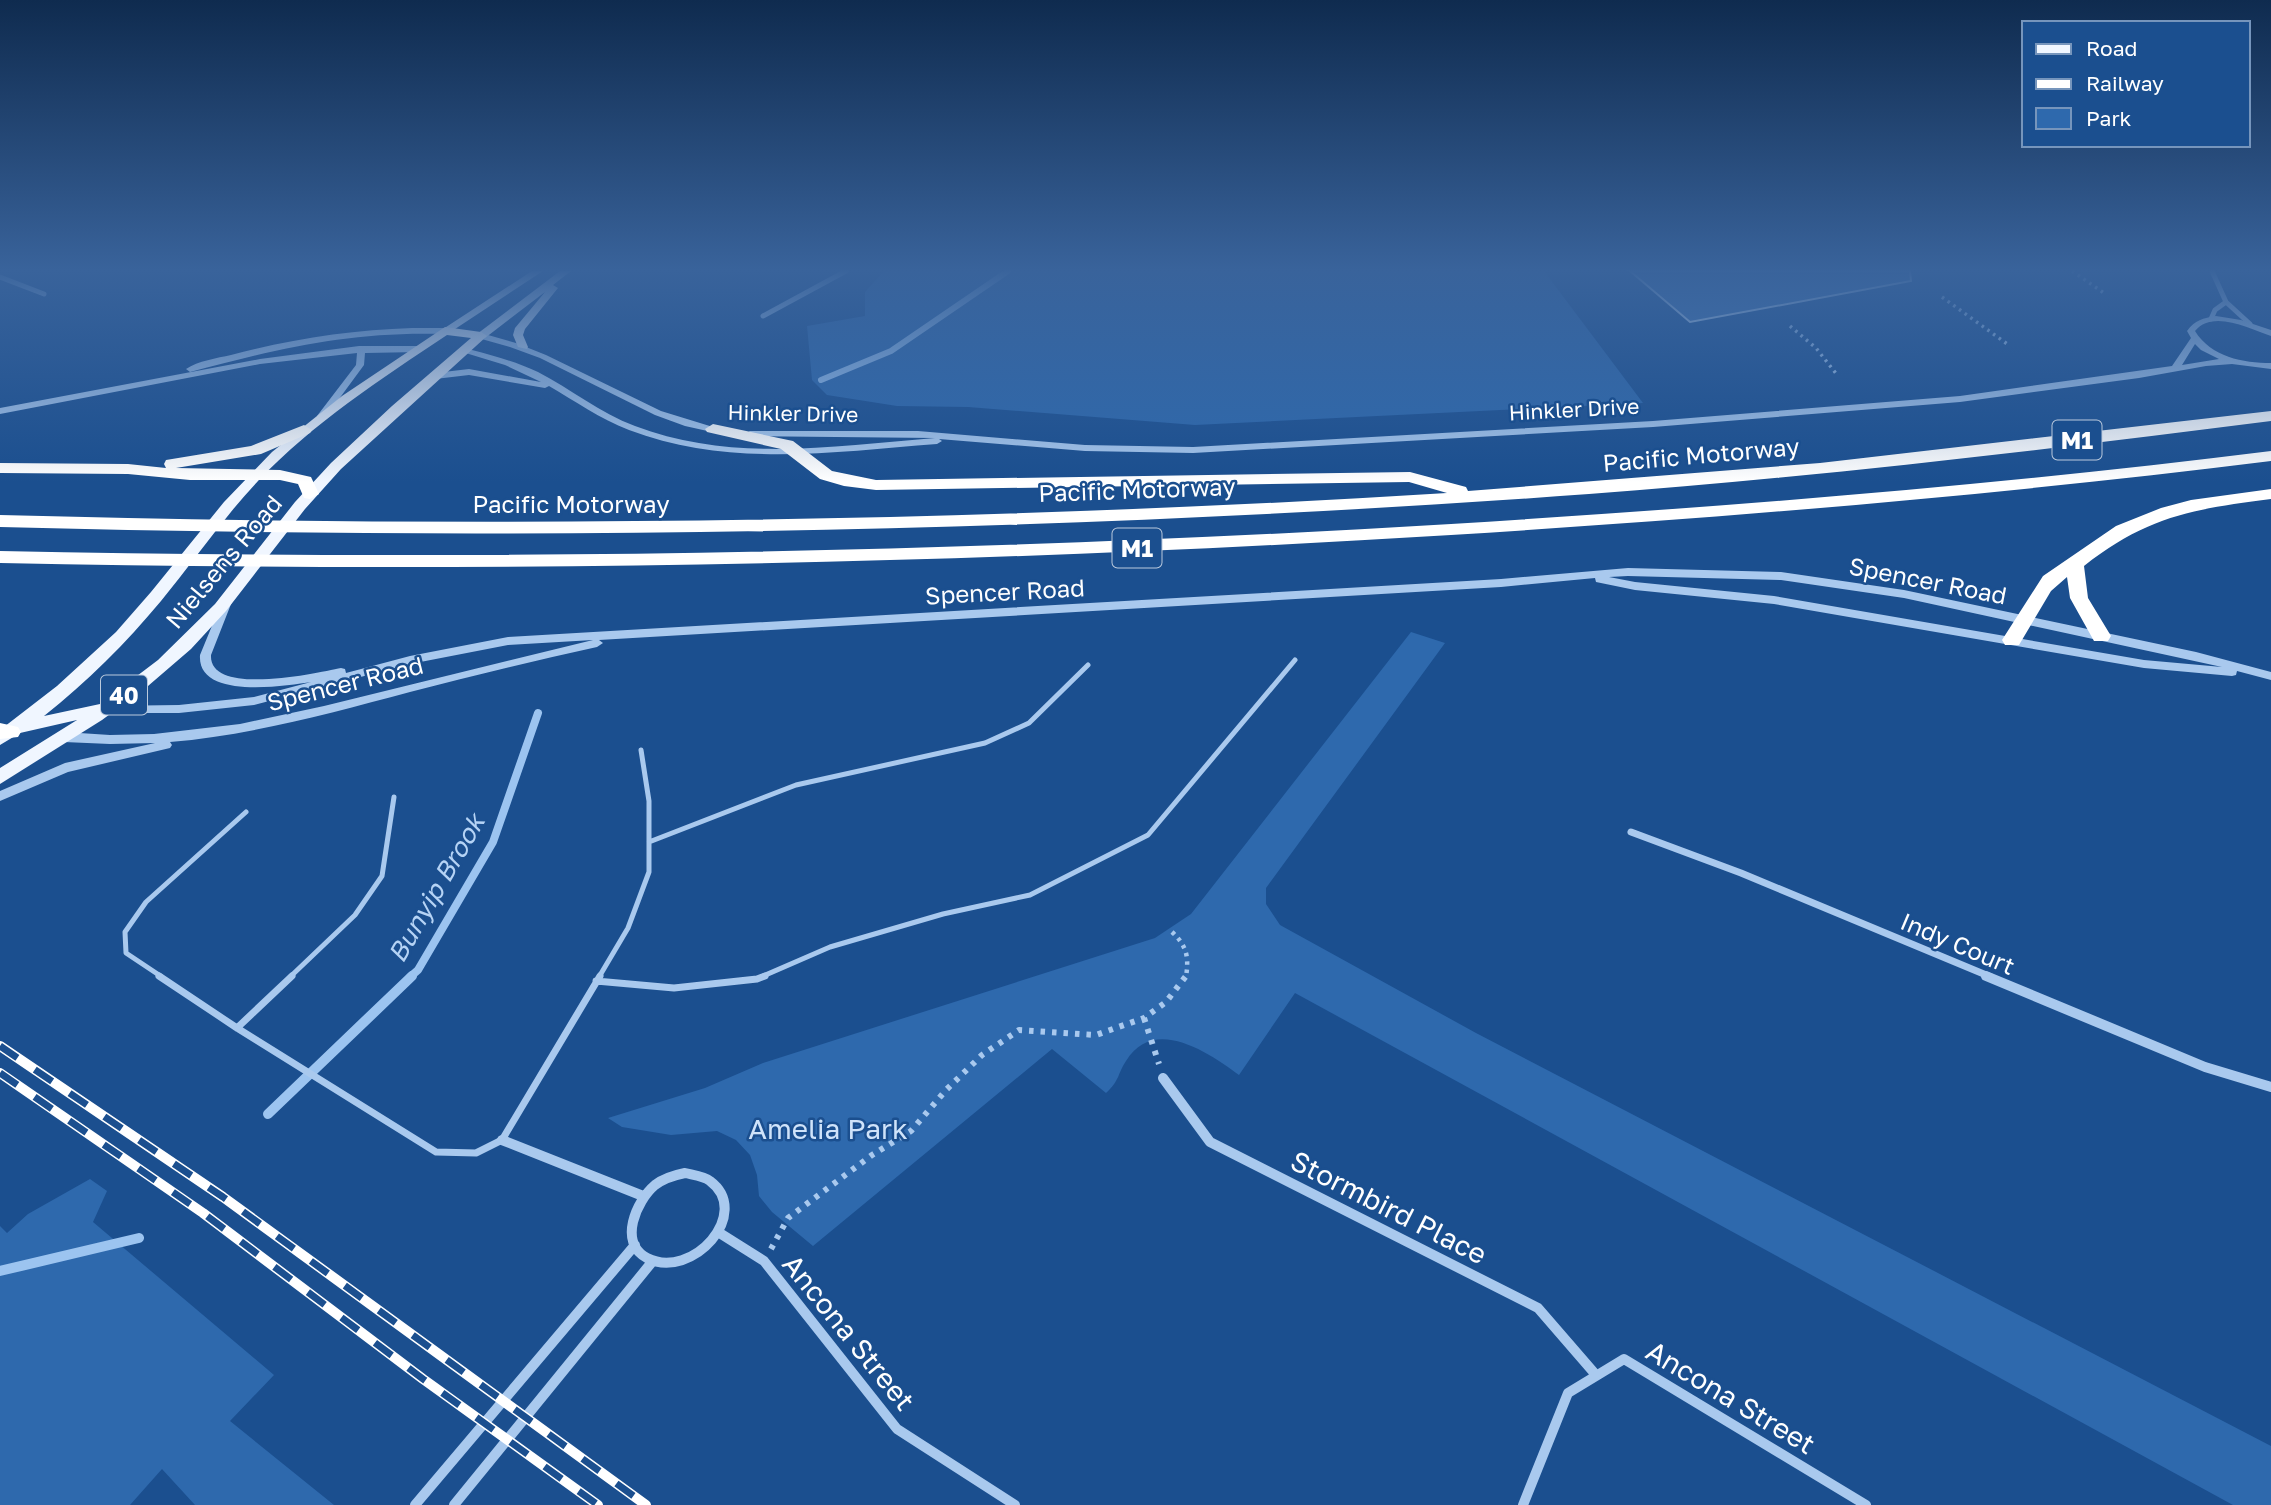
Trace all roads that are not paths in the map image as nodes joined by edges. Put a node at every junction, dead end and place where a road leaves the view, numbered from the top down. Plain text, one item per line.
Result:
1 (296, 341) edge
2 (430, 341) edge
3 (475, 341) edge
4 (501, 341) edge
5 (521, 341) edge
6 (2192, 341) edge
7 (2198, 341) edge
8 (523, 347) junction
9 (359, 349) junction
10 (418, 349) junction
11 (463, 351) junction
12 (2235, 361) junction
13 (2271, 366) edge
14 (2176, 367) junction
15 (435, 376) junction
16 (136, 386) junction
17 (559, 388) junction
18 (0, 411) edge
19 (322, 416) junction
20 (2271, 416) edge
21 (713, 429) junction
22 (304, 430) junction
23 (972, 439) junction
24 (799, 454) junction
25 (2271, 456) edge
26 (0, 468) edge
27 (128, 469) junction
28 (256, 475) junction
29 (310, 494) junction
30 (2271, 494) edge
31 (1479, 496) junction
32 (0, 521) edge
33 (0, 557) edge
34 (2075, 564) junction
35 (1590, 576) junction
36 (230, 596) junction
37 (2025, 621) junction
38 (632, 635) junction
39 (2101, 636) junction
40 (2012, 640) junction
41 (410, 660) junction
42 (1295, 660) dead end
43 (1088, 665) dead end
44 (2253, 673) junction
45 (2271, 676) edge
46 (104, 710) junction
47 (225, 733) junction
48 (4, 734) edge
49 (64, 737) junction
50 (641, 750) dead end
51 (0, 777) edge
52 (0, 796) edge
53 (394, 797) dead end
54 (246, 813) dead end
55 (1630, 832) dead end
56 (649, 842) junction
57 (597, 981) junction
58 (237, 1028) junction
59 (1163, 1078) road end
60 (2271, 1087) edge
61 (502, 1140) junction
62 (643, 1196) junction
63 (718, 1232) junction
64 (635, 1245) junction
65 (652, 1262) junction
66 (1597, 1375) junction
67 (415, 1505) edge
68 (454, 1505) edge
69 (1015, 1505) edge
70 (1523, 1505) edge
71 (1866, 1505) edge

1 - 16 street, Hinkler Drive
2 - 10 main road, 40
3 - 11 main road, 40
4 - 8 street, Hinkler Drive
5 - 8 main road
6 - 14 street
7 - 12 street, Hinkler Drive
8 - 21 street, Hinkler Drive
9 - 10 street, Hinkler Drive
9 - 16 street, Hinkler Drive
9 - 19 street
10 - 11 main road, Hinkler Drive
10 - 19 main road, Nielsens Road / 40
11 - 15 main road, Nielsens Road / 40
11 - 17 street, Hinkler Drive
12 - 13 street, Hinkler Drive
12 - 14 street, Hinkler Drive
14 - 23 street, Hinkler Drive
15 - 17 street
15 - 29 main road, Nielsens Road / 40
16 - 18 street, Hinkler Drive
17 - 24 street, Hinkler Drive
19 - 22 main road, Nielsens Road / 40
20 - 31 highway, Pacific Motorway / M1
21 - 23 street, Hinkler Drive
21 - 24 highway
22 - 27 highway
22 - 28 main road, Nielsens Road / 40
23 - 24 street, Hinkler Drive
24 - 31 highway
25 - 33 highway, M1
26 - 27 highway
27 - 28 highway
28 - 29 highway
28 - 48 main road, Nielsens Road / 40
29 - 36 main road, Nielsens Road / 40
30 - 34 highway
31 - 32 highway, Pacific Motorway / M1
34 - 37 highway
34 - 39 highway
35 - 37 street, Spencer Road
35 - 38 street, Spencer Road
35 - 40 street, Spencer Road
36 - 41 street
36 - 46 main road, Nielsens Road / 40
37 - 39 street, Spencer Road
37 - 40 highway
38 - 41 street, Spencer Road
38 - 47 street, Spencer Road
39 - 44 street, Spencer Road
40 - 44 street, Spencer Road
41 - 46 street, Spencer Road
42 - 57 lane
43 - 56 lane
44 - 45 street, Spencer Road
46 - 48 main road
46 - 49 main road, Nielsens Road / 40
47 - 49 street, Spencer Road
47 - 52 street
48 - 49 main road
49 - 51 main road, Nielsens Road / 40
50 - 56 lane
53 - 58 lane
54 - 58 lane
55 - 60 street, Indy Court
56 - 57 lane
57 - 61 lane
58 - 61 lane
59 - 66 street, Stormbird Place
61 - 62 street
62 - 63 street
62 - 64 street
63 - 65 street
63 - 69 street, Ancona Street
64 - 65 street
64 - 67 street
65 - 68 street
66 - 70 street, Ancona Street
66 - 71 street, Ancona Street

